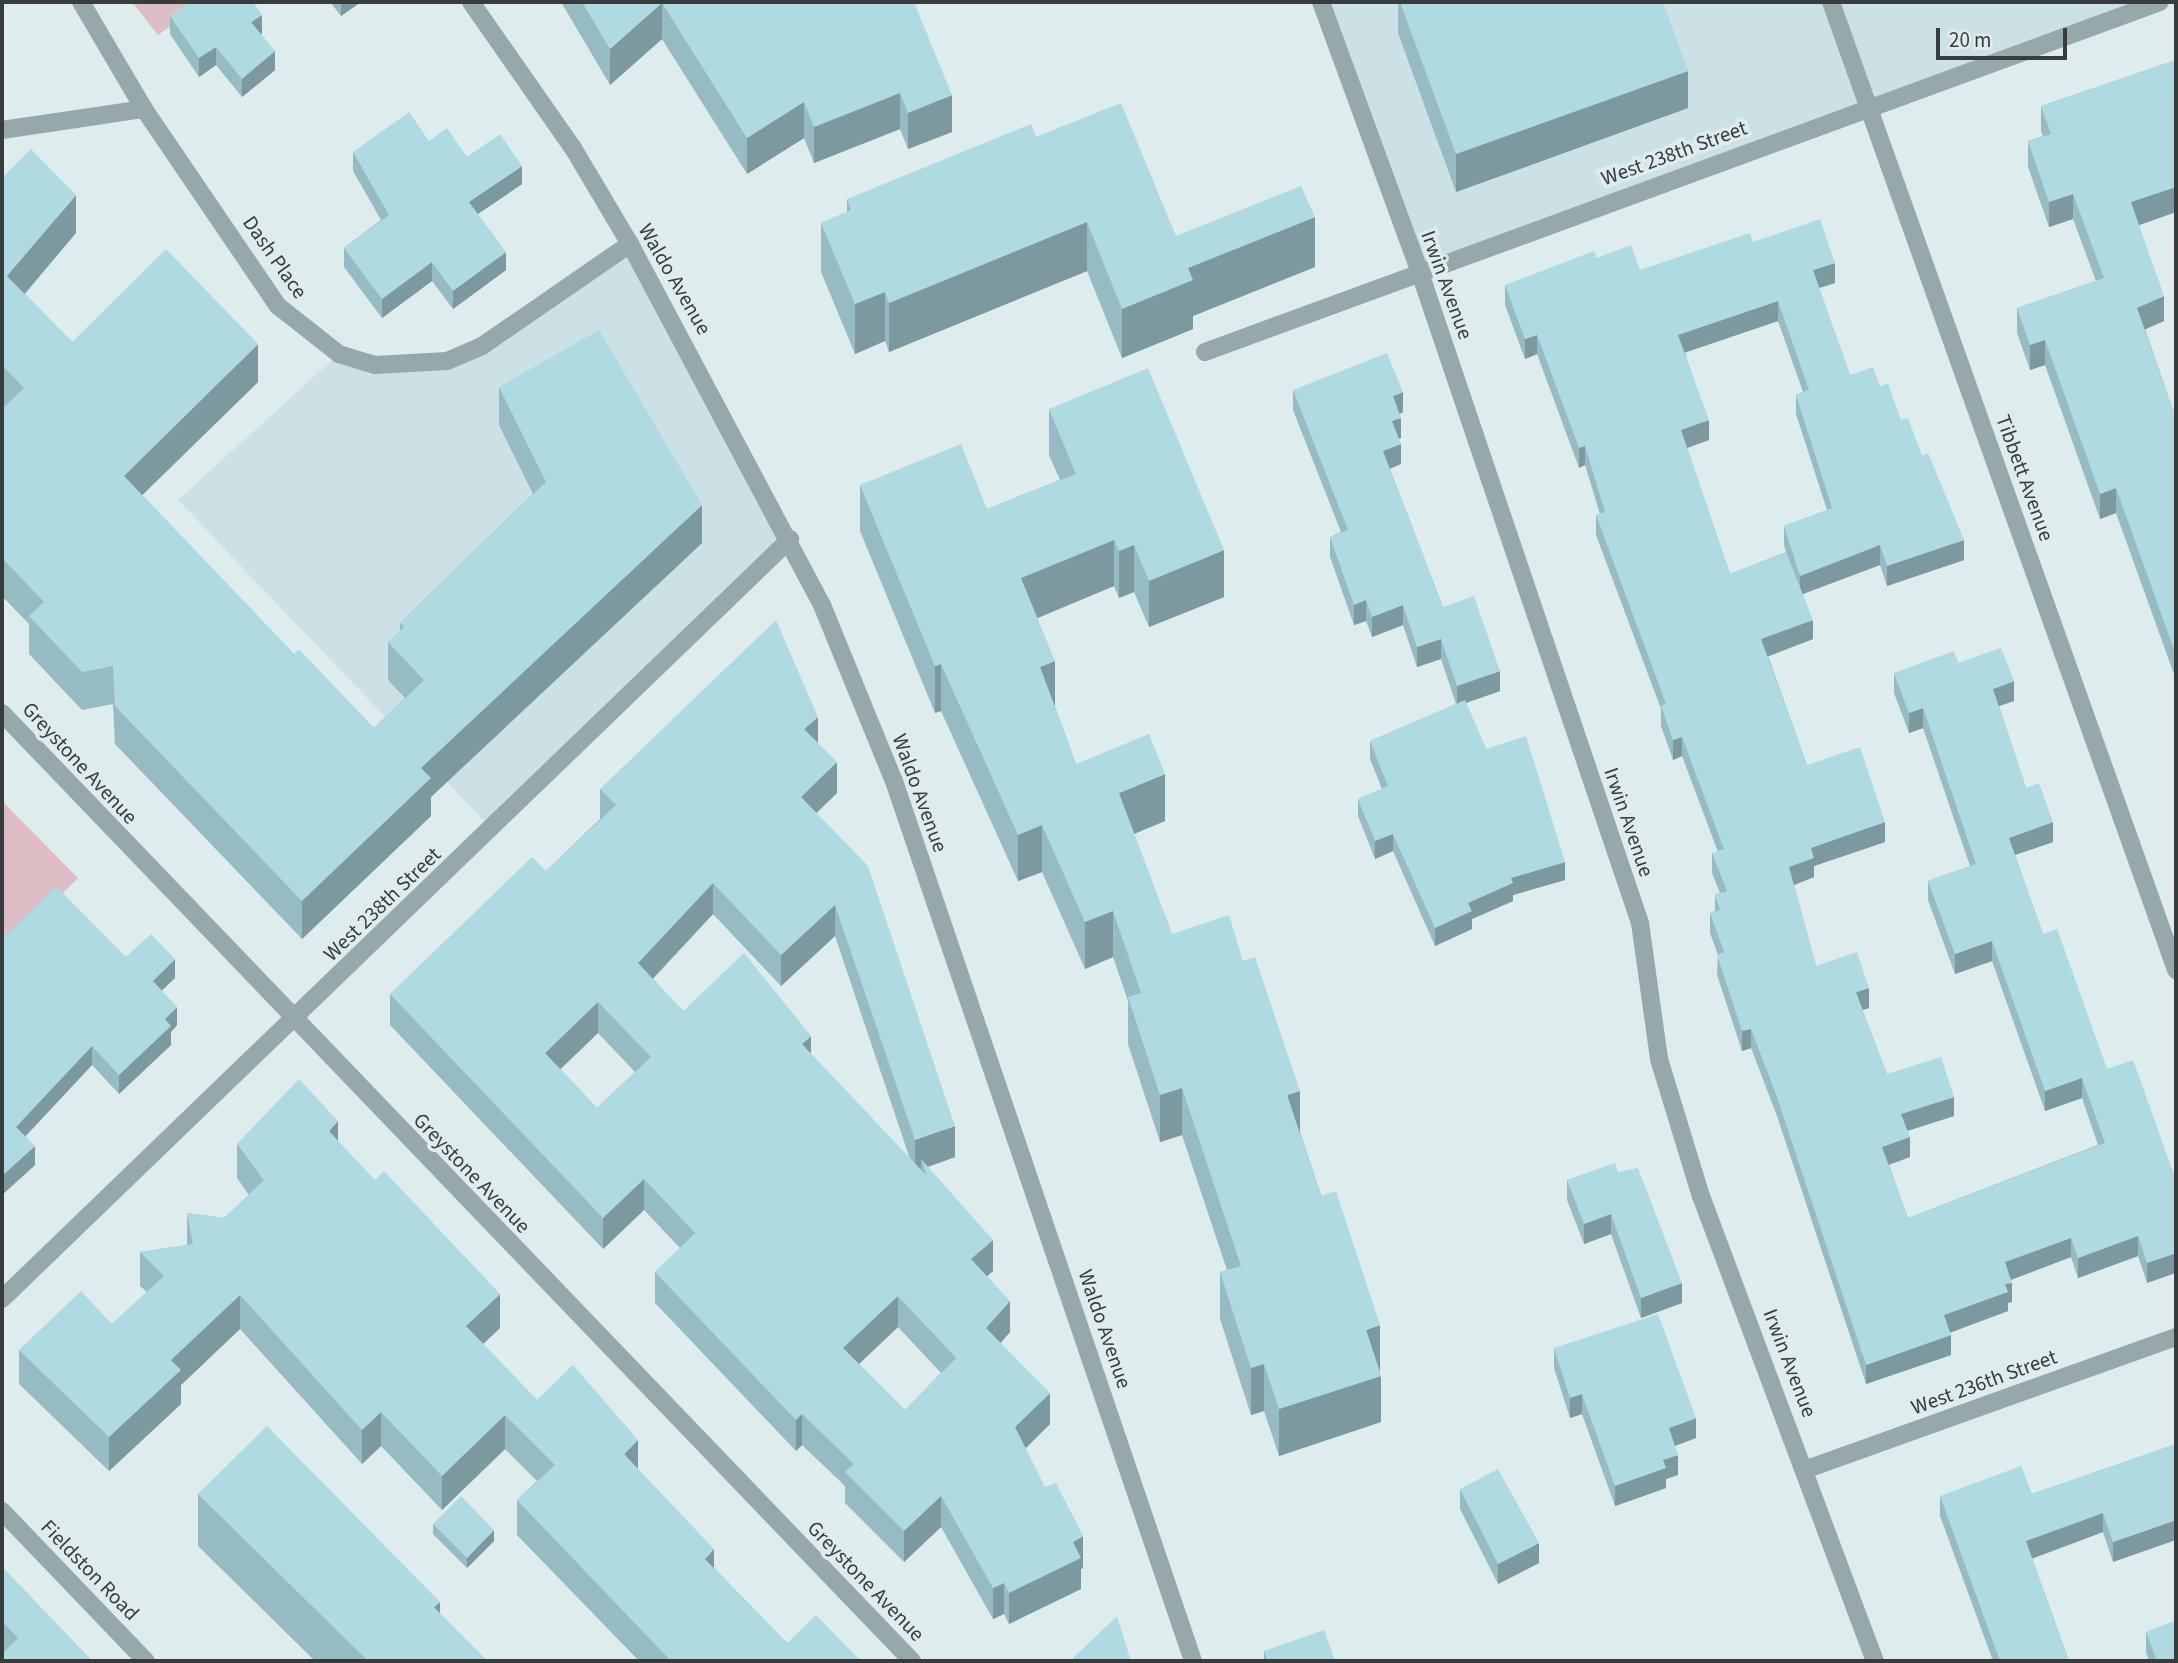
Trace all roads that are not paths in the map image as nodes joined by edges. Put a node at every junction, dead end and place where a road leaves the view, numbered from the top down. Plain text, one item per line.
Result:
1 (80, 2) edge
2 (471, 2) edge
3 (1321, 2) edge
4 (1831, 2) edge
5 (2160, 2) edge
6 (1869, 106) junction
7 (144, 109) junction
8 (2, 130) edge
9 (630, 244) junction
10 (1419, 270) junction
11 (1205, 352) dead end
12 (790, 539) junction
13 (2, 713) edge
14 (2176, 970) edge
15 (293, 1021) junction
16 (2, 1298) edge
17 (2176, 1338) edge
18 (1807, 1469) junction
19 (2, 1511) edge
20 (146, 1661) edge
21 (912, 1661) edge
22 (1193, 1661) edge
23 (1875, 1661) edge

1 - 7 street, Dash Place
2 - 9 street, Waldo Avenue
3 - 10 street, Irwin Avenue
4 - 6 street, Tibbett Avenue
5 - 6 street, West 238th Street
6 - 10 street, West 238th Street
6 - 14 street, Tibbett Avenue
7 - 8 street
7 - 9 street, Dash Place
9 - 12 street, Waldo Avenue
10 - 11 street, West 238th Street
10 - 18 street, Irwin Avenue
12 - 15 street, West 238th Street
12 - 22 street, Waldo Avenue
13 - 15 street, Greystone Avenue
15 - 16 street, West 238th Street
15 - 21 street, Greystone Avenue
17 - 18 street, West 236th Street
18 - 23 street, Irwin Avenue
19 - 20 street, Fieldston Road

